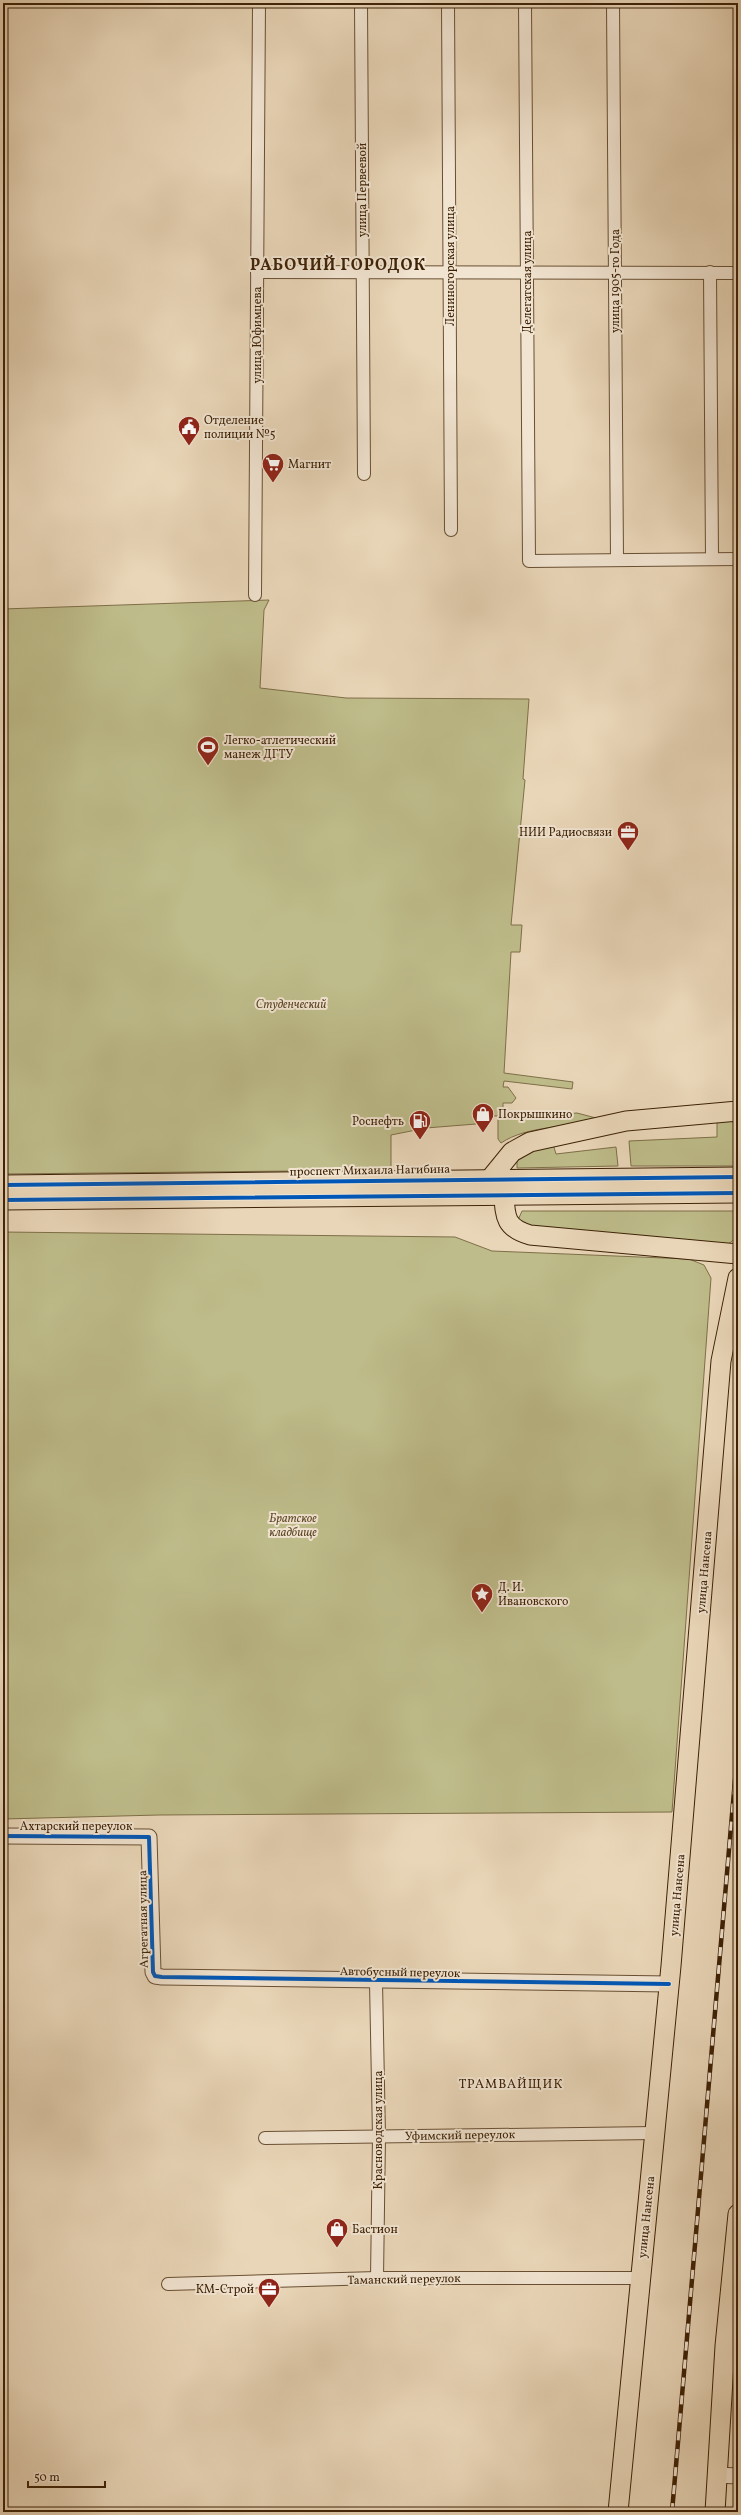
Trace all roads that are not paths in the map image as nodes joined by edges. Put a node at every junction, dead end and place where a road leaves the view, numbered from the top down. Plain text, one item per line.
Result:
1 (259, 3) edge
2 (361, 3) edge
3 (448, 3) edge
4 (525, 3) edge
5 (613, 3) edge
6 (527, 271) junction
7 (257, 272) junction
8 (450, 272) junction
9 (615, 272) junction
10 (710, 272) junction
11 (363, 273) junction
12 (738, 273) edge
13 (364, 474) dead end
14 (451, 530) dead end
15 (712, 558) junction
16 (617, 559) junction
17 (738, 559) edge
18 (255, 595) dead end
19 (736, 1111) edge
20 (507, 1160) junction
21 (738, 1176) edge
22 (490, 1179) junction
23 (515, 1179) junction
24 (3, 1185) edge
25 (738, 1193) edge
26 (504, 1195) junction
27 (3, 1200) edge
28 (738, 1254) edge
29 (738, 1278) edge
30 (3, 1836) edge
31 (149, 1837) joint
32 (156, 1976) joint
33 (376, 1982) junction
34 (669, 1984) junction
35 (654, 2133) junction
36 (379, 2136) junction
37 (265, 2138) dead end
38 (738, 2214) edge
39 (378, 2278) junction
40 (640, 2278) junction
41 (168, 2284) dead end
42 (717, 2475) junction
43 (738, 2476) edge
44 (618, 2512) edge
45 (715, 2512) edge

1 - 7 street, улица Юфимцева
2 - 11 street, улица Первеевой
3 - 8 street, Лениногорская улица
4 - 6 street, Делегатская улица
5 - 9 street, улица 1905-го Года
6 - 8 street
6 - 9 street
6 - 16 street, Делегатская улица
7 - 11 street
7 - 18 street, улица Юфимцева
8 - 11 street
8 - 14 street, Лениногорская улица
9 - 10 street
9 - 16 street, улица 1905-го Года
10 - 12 street
10 - 15 street
11 - 13 street, улица Первеевой
15 - 16 street
15 - 17 street
19 - 20 main road
20 - 22 main road
20 - 23 main road
21 - 23 main road, проспект Михаила Нагибина
22 - 23 main road, проспект Михаила Нагибина
22 - 24 main road, проспект Михаила Нагибина
25 - 26 main road
26 - 27 main road
26 - 28 main road
29 - 34 main road, улица Нансена
30 - 31 street, Ахтарский переулок
31 - 32 street, Агрегатная улица
32 - 33 street, Автобусный переулок
33 - 34 street, Автобусный переулок
33 - 36 street, Красноводская улица
34 - 35 main road, улица Нансена
35 - 36 street, Уфимский переулок
35 - 40 main road, улица Нансена
36 - 37 street, Уфимский переулок
36 - 39 street, Красноводская улица
38 - 42 main road
39 - 40 street, Таманский переулок
39 - 41 street, Таманский переулок
40 - 44 main road, улица Нансена
42 - 43 street
42 - 45 main road

